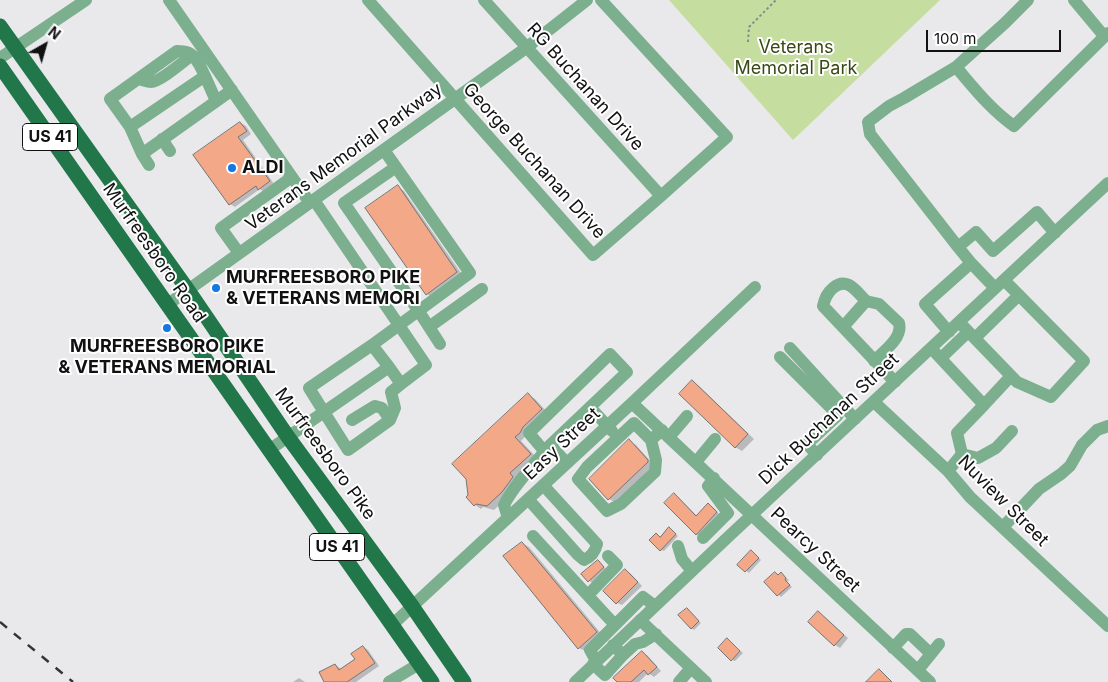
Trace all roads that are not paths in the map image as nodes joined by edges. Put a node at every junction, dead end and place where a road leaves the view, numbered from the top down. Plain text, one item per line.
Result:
1 (86, 0) edge
2 (169, 0) edge
3 (368, 0) edge
4 (484, 0) edge
5 (587, 0) edge
6 (601, 0) edge
7 (1028, 0) edge
8 (1074, 0) edge
9 (0, 26) edge
10 (1106, 34) edge
11 (15, 48) junction
12 (526, 48) junction
13 (0, 58) edge
14 (0, 66) edge
15 (956, 67) junction
16 (205, 76) junction
17 (232, 90) junction
18 (455, 100) junction
19 (216, 101) junction
20 (130, 127) junction
21 (162, 139) junction
22 (170, 150) dead end
23 (384, 150) junction
24 (396, 167) junction
25 (292, 177) junction
26 (1108, 183) edge
27 (661, 196) junction
28 (312, 202) junction
29 (1054, 233) junction
30 (958, 247) junction
31 (239, 253) junction
32 (384, 261) junction
33 (971, 263) junction
34 (365, 274) junction
35 (999, 284) junction
36 (755, 287) dead end
37 (482, 288) dead end
38 (188, 290) junction
39 (1018, 295) junction
40 (866, 301) junction
41 (167, 305) junction
42 (418, 310) junction
43 (959, 322) junction
44 (399, 324) junction
45 (429, 327) junction
46 (843, 327) junction
47 (949, 332) junction
48 (971, 335) junction
49 (440, 344) dead end
50 (372, 345) junction
51 (790, 348) dead end
52 (931, 348) junction
53 (780, 357) dead end
54 (941, 358) junction
55 (874, 361) junction
56 (389, 367) junction
57 (1011, 376) junction
58 (895, 382) junction
59 (401, 384) junction
60 (632, 402) junction
61 (874, 402) junction
62 (984, 405) junction
63 (590, 407) junction
64 (324, 412) junction
65 (687, 416) dead end
66 (855, 419) junction
67 (390, 420) junction
68 (344, 425) junction
69 (608, 426) junction
70 (1108, 426) edge
71 (1012, 431) dead end
72 (666, 433) junction
73 (288, 437) junction
74 (617, 438) junction
75 (715, 439) dead end
76 (651, 440) junction
77 (548, 448) junction
78 (269, 450) junction
79 (962, 454) junction
80 (817, 455) junction
81 (571, 460) junction
82 (696, 462) junction
83 (587, 466) junction
84 (532, 467) junction
85 (948, 471) junction
86 (714, 478) junction
87 (545, 484) junction
88 (528, 499) junction
89 (752, 514) junction
90 (508, 518) junction
91 (716, 526) junction
92 (1003, 527) junction
93 (533, 536) dead end
94 (703, 538) dead end
95 (727, 538) junction
96 (678, 546) dead end
97 (608, 556) dead end
98 (692, 571) junction
99 (588, 595) junction
100 (412, 606) junction
101 (655, 606) junction
102 (640, 620) junction
103 (616, 624) junction
104 (392, 625) junction
105 (1108, 626) edge
106 (656, 634) junction
107 (940, 644) dead end
108 (614, 645) junction
109 (893, 648) junction
110 (931, 654) junction
111 (623, 655) junction
112 (595, 663) junction
113 (419, 664) junction
114 (691, 668) junction
115 (918, 670) junction
116 (389, 682) edge
117 (432, 682) edge
118 (464, 682) edge
119 (575, 682) edge
120 (679, 682) edge
121 (706, 682) edge
122 (930, 682) edge

1 - 11 street
2 - 17 street
3 - 18 street, George Buchanan Drive
4 - 12 street, RG Buchanan Drive
5 - 12 street, Veterans Memorial Parkway
6 - 27 street, George Buchanan Drive
7 - 15 street
8 - 10 street
9 - 11 main road, Murfreesboro Pike
10 - 15 street
11 - 13 street
11 - 38 main road, Murfreesboro Pike
12 - 18 street, Veterans Memorial Parkway
12 - 27 street, RG Buchanan Drive
14 - 41 main road, Murfreesboro Road / US 41
15 - 30 street
16 - 19 street
16 - 20 street
16 - 20 street
17 - 19 street
17 - 25 street
18 - 23 street, Veterans Memorial Parkway
18 - 27 street, George Buchanan Drive
19 - 21 street
20 - 21 street
21 - 22 street
23 - 24 street
23 - 28 street, Veterans Memorial Parkway
24 - 32 street
24 - 42 street
25 - 28 street
25 - 31 street
26 - 29 street, Dick Buchanan Street
28 - 31 street, Veterans Memorial Parkway
28 - 34 street
29 - 30 street
29 - 35 street, Dick Buchanan Street
30 - 33 street
31 - 38 street, Veterans Memorial Parkway
32 - 34 street
32 - 42 street
33 - 35 street
33 - 47 street
34 - 44 street
35 - 39 street
35 - 43 street, Dick Buchanan Street
36 - 60 street, Easy Street
37 - 45 street
38 - 41 street, Veterans Memorial Parkway
38 - 73 main road, Murfreesboro Pike
39 - 48 street
39 - 57 street
40 - 46 street
40 - 46 street
40 - 55 street
41 - 78 main road, Murfreesboro Road / US 41
42 - 44 street
42 - 45 street
43 - 47 street, Dick Buchanan Street
43 - 48 street
44 - 50 street
44 - 59 street
45 - 49 street
46 - 55 street
47 - 52 street, Dick Buchanan Street
48 - 54 street
48 - 57 street
50 - 56 street
50 - 64 street
51 - 66 street
52 - 54 street
52 - 58 street, Dick Buchanan Street
53 - 80 street
54 - 62 street
55 - 58 street
56 - 59 street
56 - 64 street
57 - 62 street
58 - 61 street, Dick Buchanan Street
59 - 67 street
60 - 69 street, Easy Street
60 - 72 street, Pearcy Street
61 - 66 street, Dick Buchanan Street
61 - 85 street, Nuview Street
62 - 79 street
63 - 69 street
63 - 77 street
63 - 77 street
64 - 68 street
64 - 73 street
65 - 72 street
66 - 80 street, Dick Buchanan Street
67 - 68 street
67 - 68 street
69 - 74 street
69 - 81 street, Easy Street
70 - 92 street
71 - 79 street
72 - 76 street
72 - 82 street, Pearcy Street
73 - 78 street
73 - 100 main road, Murfreesboro Pike
74 - 76 street
74 - 83 street
75 - 82 street
76 - 83 street
77 - 81 street
77 - 84 street
78 - 104 main road, Murfreesboro Road / US 41
79 - 85 street
80 - 89 street, Dick Buchanan Street
81 - 83 street
81 - 87 street, Easy Street
82 - 86 street, Pearcy Street
84 - 87 street
84 - 90 street
85 - 92 street, Nuview Street
86 - 89 street, Pearcy Street
86 - 91 street
87 - 88 street, Easy Street
87 - 88 street
88 - 90 street, Easy Street
89 - 95 street, Dick Buchanan Street
89 - 109 street, Pearcy Street
90 - 100 street, Easy Street
91 - 94 street
91 - 95 street
92 - 105 street, Nuview Street
93 - 99 street
95 - 98 street, Dick Buchanan Street
96 - 98 street
97 - 99 street
98 - 101 street, Dick Buchanan Street
99 - 103 street
100 - 104 street, Easy Street
100 - 118 main road, Murfreesboro Pike
101 - 102 street, Dick Buchanan Street
101 - 103 street
102 - 106 street
102 - 108 street, Dick Buchanan Street
103 - 112 street
104 - 113 main road, Murfreesboro Road / US 41
106 - 111 street
106 - 114 street
107 - 110 street
108 - 111 street
108 - 112 street, Dick Buchanan Street
109 - 110 street
109 - 115 street, Pearcy Street
110 - 115 street
111 - 112 street
112 - 119 street, Dick Buchanan Street
113 - 116 street
113 - 117 main road, Murfreesboro Road / US 41
114 - 120 street
114 - 121 street
115 - 122 street, Pearcy Street

